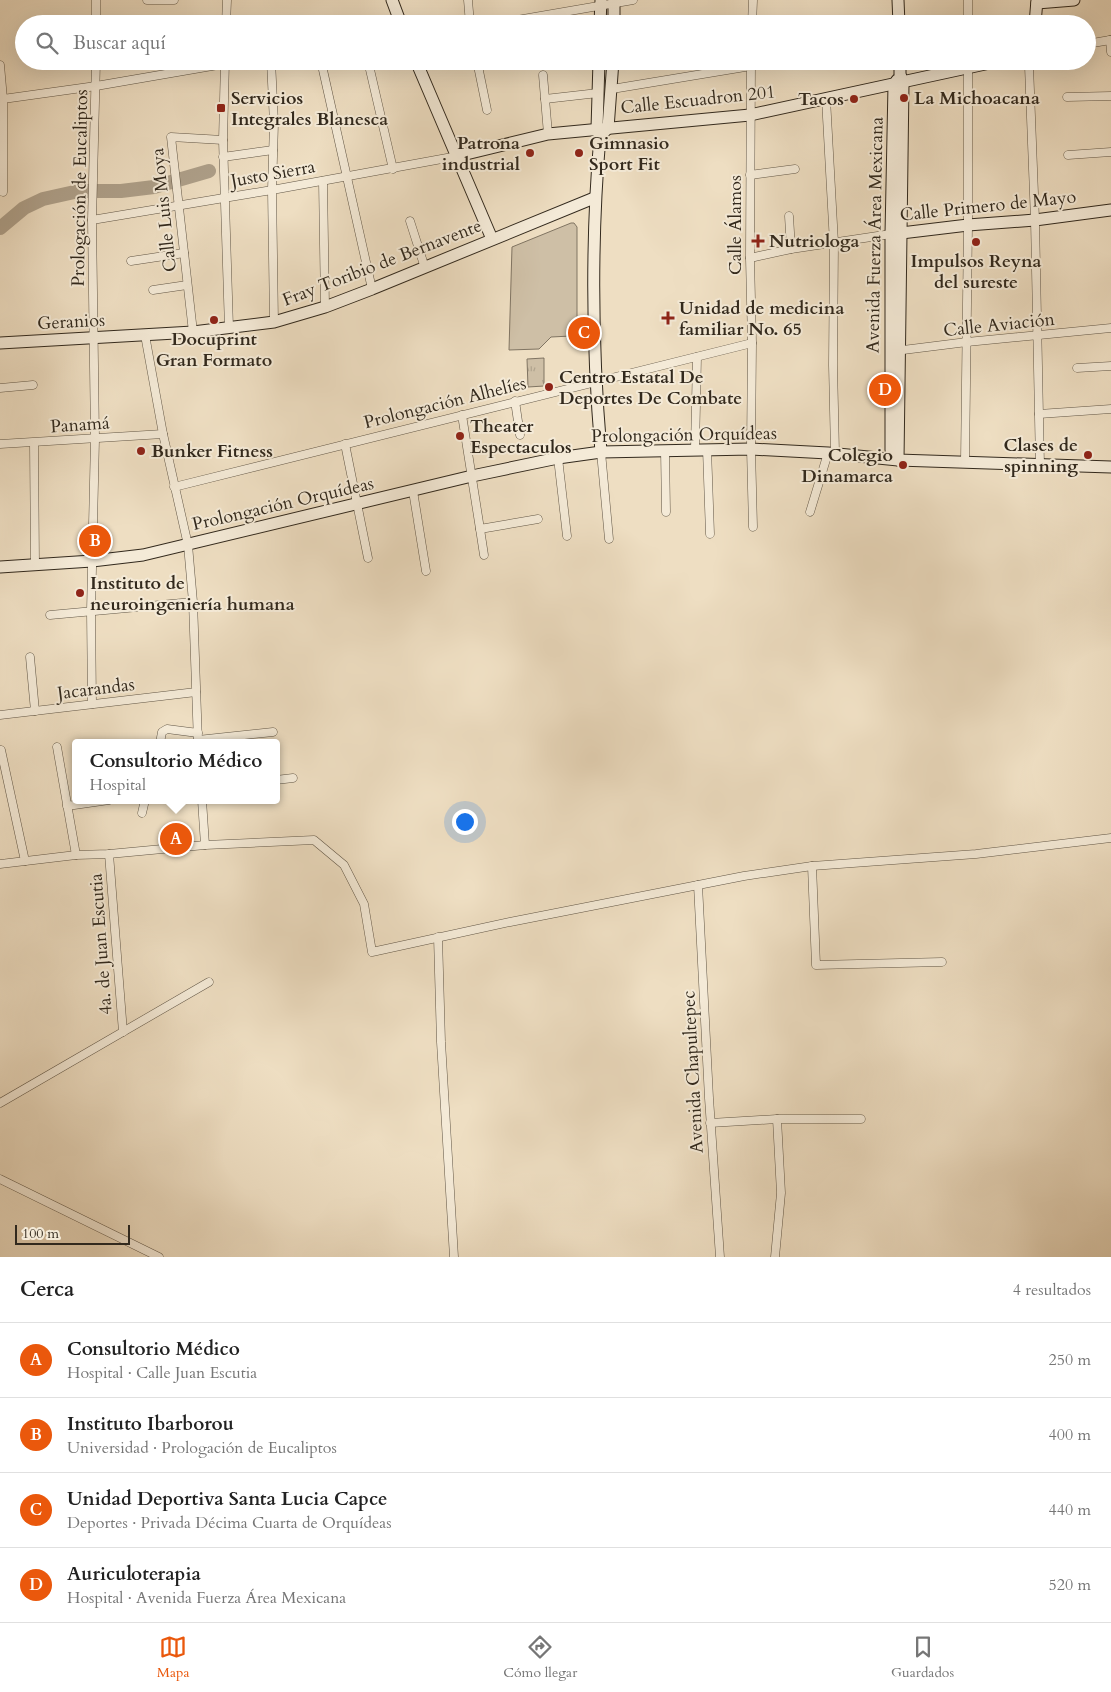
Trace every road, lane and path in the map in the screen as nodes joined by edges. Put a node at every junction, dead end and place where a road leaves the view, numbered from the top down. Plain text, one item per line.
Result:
1 (96, 0) edge
2 (147, 0) edge
3 (155, 0) edge
4 (174, 0) edge
5 (226, 0) edge
6 (392, 0) edge
7 (468, 0) edge
8 (633, 0) edge
9 (753, 0) edge
10 (898, 0) edge
11 (968, 0) edge
12 (1074, 0) edge
13 (614, 1) edge
14 (600, 2) edge
15 (1037, 2) edge
16 (96, 15) edge
17 (226, 15) edge
18 (398, 15) edge
19 (469, 15) edge
20 (537, 15) edge
21 (600, 15) edge
22 (614, 15) edge
23 (752, 15) edge
24 (899, 15) edge
25 (968, 15) edge
26 (1036, 15) edge
27 (1111, 40) edge
28 (1096, 42) edge
29 (1111, 52) edge
30 (0, 66) edge
31 (96, 70) edge
32 (186, 70) edge
33 (225, 70) edge
34 (272, 70) edge
35 (323, 70) edge
36 (370, 70) edge
37 (420, 70) edge
38 (479, 70) edge
39 (599, 70) edge
40 (612, 70) edge
41 (714, 70) edge
42 (751, 70) edge
43 (900, 70) edge
44 (946, 70) edge
45 (968, 70) edge
46 (1030, 70) edge
47 (543, 75) dead end
48 (899, 81) junction
49 (96, 86) junction
50 (612, 89) junction
51 (598, 93) junction
52 (1111, 96) edge
53 (1067, 97) dead end
54 (3, 99) junction
55 (545, 99) junction
56 (826, 99) junction
57 (487, 110) dead end
58 (750, 116) junction
59 (602, 131) junction
60 (548, 134) junction
61 (223, 140) junction
62 (273, 150) junction
63 (1111, 152) edge
64 (458, 156) junction
65 (1068, 156) dead end
66 (223, 158) junction
67 (393, 169) junction
68 (795, 169) dead end
69 (750, 175) junction
70 (347, 177) junction
71 (323, 181) junction
72 (272, 190) junction
73 (3, 192) dead end
74 (224, 198) junction
75 (594, 198) junction
76 (178, 205) junction
77 (1111, 210) edge
78 (789, 216) dead end
79 (92, 220) junction
80 (1035, 220) junction
81 (410, 221) dead end
82 (968, 225) junction
83 (896, 234) junction
84 (492, 239) junction
85 (834, 243) junction
86 (791, 249) junction
87 (184, 253) junction
88 (750, 258) junction
89 (131, 261) dead end
90 (425, 268) junction
91 (187, 285) junction
92 (372, 288) junction
93 (153, 290) dead end
94 (324, 307) junction
95 (274, 322) junction
96 (229, 328) junction
97 (1111, 328) edge
98 (193, 332) junction
99 (145, 335) junction
100 (1037, 336) junction
101 (94, 338) junction
102 (967, 342) junction
103 (0, 343) edge
104 (752, 343) junction
105 (895, 351) junction
106 (697, 357) junction
107 (1111, 366) edge
108 (1077, 368) dead end
109 (595, 381) junction
110 (33, 385) dead end
111 (0, 388) edge
112 (515, 401) junction
113 (1111, 410) edge
114 (1039, 414) junction
115 (462, 415) junction
116 (163, 434) junction
117 (520, 434) dead end
118 (94, 438) junction
119 (34, 443) junction
120 (0, 444) edge
121 (345, 444) junction
122 (701, 449) junction
123 (751, 449) junction
124 (665, 450) junction
125 (601, 452) junction
126 (832, 453) junction
127 (558, 458) junction
128 (894, 459) junction
129 (965, 462) junction
130 (1040, 465) junction
131 (1111, 467) edge
132 (472, 476) junction
133 (174, 487) junction
134 (414, 491) junction
135 (357, 504) junction
136 (666, 512) dead end
137 (810, 512) dead end
138 (538, 519) dead end
139 (753, 527) dead end
140 (480, 529) junction
141 (710, 534) dead end
142 (567, 536) dead end
143 (609, 539) dead end
144 (188, 545) junction
145 (484, 555) dead end
146 (368, 558) dead end
147 (92, 561) junction
148 (35, 565) junction
149 (0, 567) edge
150 (426, 571) dead end
151 (192, 602) junction
152 (91, 611) junction
153 (50, 615) dead end
154 (30, 657) dead end
155 (196, 692) junction
156 (92, 704) junction
157 (35, 711) junction
158 (0, 715) edge
159 (273, 732) dead end
160 (198, 738) edge
161 (161, 739) edge
162 (57, 747) dead end
163 (0, 750) edge
164 (293, 778) dead end
165 (280, 780) edge
166 (81, 804) edge
167 (144, 804) edge
168 (202, 804) edge
169 (67, 806) junction
170 (142, 813) dead end
171 (1111, 838) edge
172 (205, 845) junction
173 (109, 854) junction
174 (76, 855) junction
175 (25, 861) junction
176 (0, 864) edge
177 (812, 866) junction
178 (698, 885) junction
179 (438, 938) junction
180 (942, 962) dead end
181 (209, 982) dead end
182 (122, 1032) junction
183 (0, 1103) edge
184 (861, 1118) dead end
185 (777, 1119) junction
186 (710, 1123) junction
187 (0, 1179) edge
188 (158, 1257) edge
189 (454, 1257) edge
190 (720, 1257) edge
191 (775, 1257) edge

1 - 16 street
2 - 3 street
3 - 4 street
5 - 17 street
6 - 18 street
7 - 19 street
8 - 13 street
9 - 23 street
10 - 24 street
11 - 25 street
12 - 15 street
13 - 14 street
13 - 22 street
14 - 20 street
14 - 21 street
15 - 26 street
27 - 28 street
27 - 29 street
30 - 54 street
31 - 49 street, Prologación de Eucaliptos
32 - 49 street
33 - 61 street
34 - 62 street
35 - 70 street
36 - 67 street
37 - 64 street
38 - 57 street
39 - 51 street
40 - 50 street
41 - 50 street
42 - 58 street, Calle Álamos
43 - 48 street, Avenida Fuerza Área Mexicana
44 - 48 street, Calle Escuadron 201
45 - 82 street
46 - 80 street
47 - 55 street
48 - 56 street, Calle Escuadron 201
48 - 83 street, Avenida Fuerza Área Mexicana
49 - 54 street
49 - 79 street, Prologación de Eucaliptos
50 - 59 street
51 - 55 street
51 - 59 street
52 - 53 street
54 - 73 street
55 - 60 street
56 - 58 street, Calle Escuadron 201
56 - 85 street
58 - 59 street, Calle Escuadron 201
58 - 69 street, Calle Álamos
59 - 60 street, Calle Escuadron 201
59 - 75 street
60 - 64 street, Calle Escuadron 201
61 - 66 street
61 - 76 street, Calle Luis Moya
62 - 66 street
62 - 72 street
63 - 65 street
64 - 67 street, Justo Sierra
64 - 84 street
66 - 74 street
67 - 70 street, Justo Sierra
68 - 69 street
69 - 88 street, Calle Álamos
70 - 71 street, Justo Sierra
70 - 92 street
71 - 72 street, Justo Sierra
71 - 94 street
72 - 74 street, Justo Sierra
72 - 95 street
74 - 76 street, Justo Sierra
74 - 96 street
75 - 84 street, Fray Toribio de Bernavente
75 - 109 street
76 - 79 street, Justo Sierra
76 - 87 street, Calle Luis Moya
77 - 80 street, Calle Primero de Mayo
78 - 86 street
79 - 101 street, Prologación de Eucaliptos
80 - 82 street, Calle Primero de Mayo
80 - 100 street
81 - 90 street
82 - 83 street, Calle Primero de Mayo
82 - 102 street
83 - 85 street, Calle Primero de Mayo
83 - 105 street, Avenida Fuerza Área Mexicana
84 - 90 street, Fray Toribio de Bernavente
85 - 86 street, Calle Primero de Mayo
85 - 126 street
86 - 88 street, Calle Primero de Mayo
87 - 89 street
87 - 91 street, Calle Luis Moya
88 - 104 street, Calle Álamos
90 - 92 street, Fray Toribio de Bernavente
91 - 93 street
91 - 98 street, Calle Luis Moya
92 - 94 street, Fray Toribio de Bernavente
94 - 95 street, Fray Toribio de Bernavente
95 - 96 street, Fray Toribio de Bernavente
96 - 98 street, Fray Toribio de Bernavente
97 - 100 street, Calle Aviación
98 - 99 street, Fray Toribio de Bernavente
99 - 101 street, Geranios
99 - 116 street
100 - 102 street, Calle Aviación
100 - 114 street
101 - 103 street, Geranios
101 - 118 street, Prologación de Eucaliptos
102 - 105 street, Calle Aviación
102 - 129 street
104 - 106 street, Prolongación Alhelíes
104 - 123 street, Calle Álamos
105 - 128 street, Avenida Fuerza Área Mexicana
106 - 109 street, Prolongación Alhelíes
106 - 122 street
107 - 108 street
109 - 112 street, Prolongación Alhelíes
109 - 125 street
110 - 111 street
112 - 115 street, Prolongación Alhelíes
112 - 117 street
113 - 114 street
114 - 130 street
115 - 121 street, Prolongación Alhelíes
115 - 132 street
116 - 118 street, Panamá
116 - 133 street
118 - 119 street, Panamá
118 - 147 street, Prologación de Eucaliptos
119 - 120 street, Panamá
119 - 148 street
121 - 133 street, Prolongación Alhelíes
121 - 135 street
122 - 123 street, Prolongación Orquídeas
122 - 124 street, Prolongación Orquídeas
122 - 141 street
123 - 126 street, Prolongación Orquídeas
123 - 139 street, Calle Álamos
124 - 125 street, Prolongación Orquídeas
124 - 136 street
125 - 127 street, Prolongación Orquídeas
125 - 143 street
126 - 128 street, Prolongación Orquídeas
126 - 137 street
127 - 132 street, Prolongación Orquídeas
127 - 142 street
128 - 129 street, Prolongación Orquídeas
129 - 130 street, Prolongación Orquídeas
130 - 131 street, Prolongación Orquídeas
132 - 134 street, Prolongación Orquídeas
132 - 140 street
133 - 144 street
134 - 135 street, Prolongación Orquídeas
134 - 150 street
135 - 144 street, Prolongación Orquídeas
135 - 146 street
138 - 140 street
140 - 145 street
144 - 147 street, Prolongación Orquídeas
144 - 151 street
147 - 148 street, Prolongación Orquídeas
147 - 152 street, Prologación de Eucaliptos
148 - 149 street, Prolongación Orquídeas
151 - 152 street
151 - 155 street
152 - 153 street
152 - 156 street, Prologación de Eucaliptos
154 - 157 street
155 - 156 street, Jacarandas
155 - 160 street
156 - 157 street, Jacarandas
157 - 158 street, Jacarandas
159 - 160 street
160 - 161 street
162 - 169 street
163 - 175 street
164 - 165 street
166 - 169 street
167 - 170 street
168 - 172 street
169 - 174 street
171 - 177 street
172 - 173 street
172 - 179 street
173 - 174 street
173 - 182 street, 4a. de Juan Escutia
174 - 175 street
175 - 176 street
177 - 178 street
177 - 180 street
178 - 179 street
178 - 186 street, Avenida Chapultepec
179 - 189 street
181 - 182 street
182 - 183 street
184 - 185 street
185 - 186 street
185 - 191 street
186 - 190 street, Avenida Chapultepec
187 - 188 street

